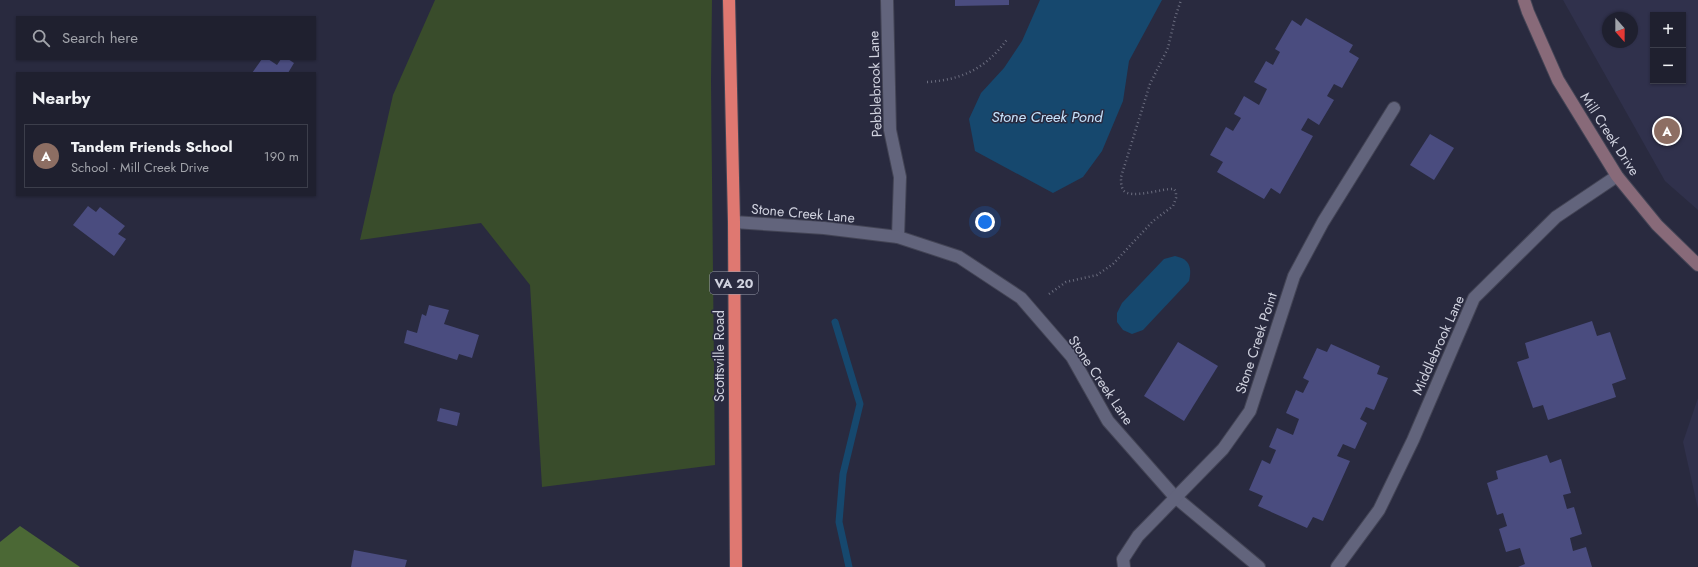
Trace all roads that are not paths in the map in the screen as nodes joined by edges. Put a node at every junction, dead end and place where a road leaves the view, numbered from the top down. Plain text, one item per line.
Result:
1 (729, 0) edge
2 (887, 0) edge
3 (1524, 0) edge
4 (1394, 108) dead end
5 (1616, 176) junction
6 (734, 222) junction
7 (898, 237) junction
8 (1698, 265) edge
9 (1175, 498) junction
10 (736, 567) edge
11 (1124, 567) edge
12 (1259, 567) edge
13 (1337, 567) edge

1 - 6 highway, Scottsville Road / VA 20
2 - 7 street, Pebblebrook Lane
3 - 5 street, Mill Creek Drive
4 - 9 street, Stone Creek Point
5 - 8 street, Mill Creek Drive
5 - 13 street, Middlebrook Lane
6 - 7 street, Stone Creek Lane
6 - 10 highway, Scottsville Road / VA 20
7 - 9 street, Stone Creek Lane
9 - 11 street, Stone Creek Point
9 - 12 street, Stone Creek Lane

